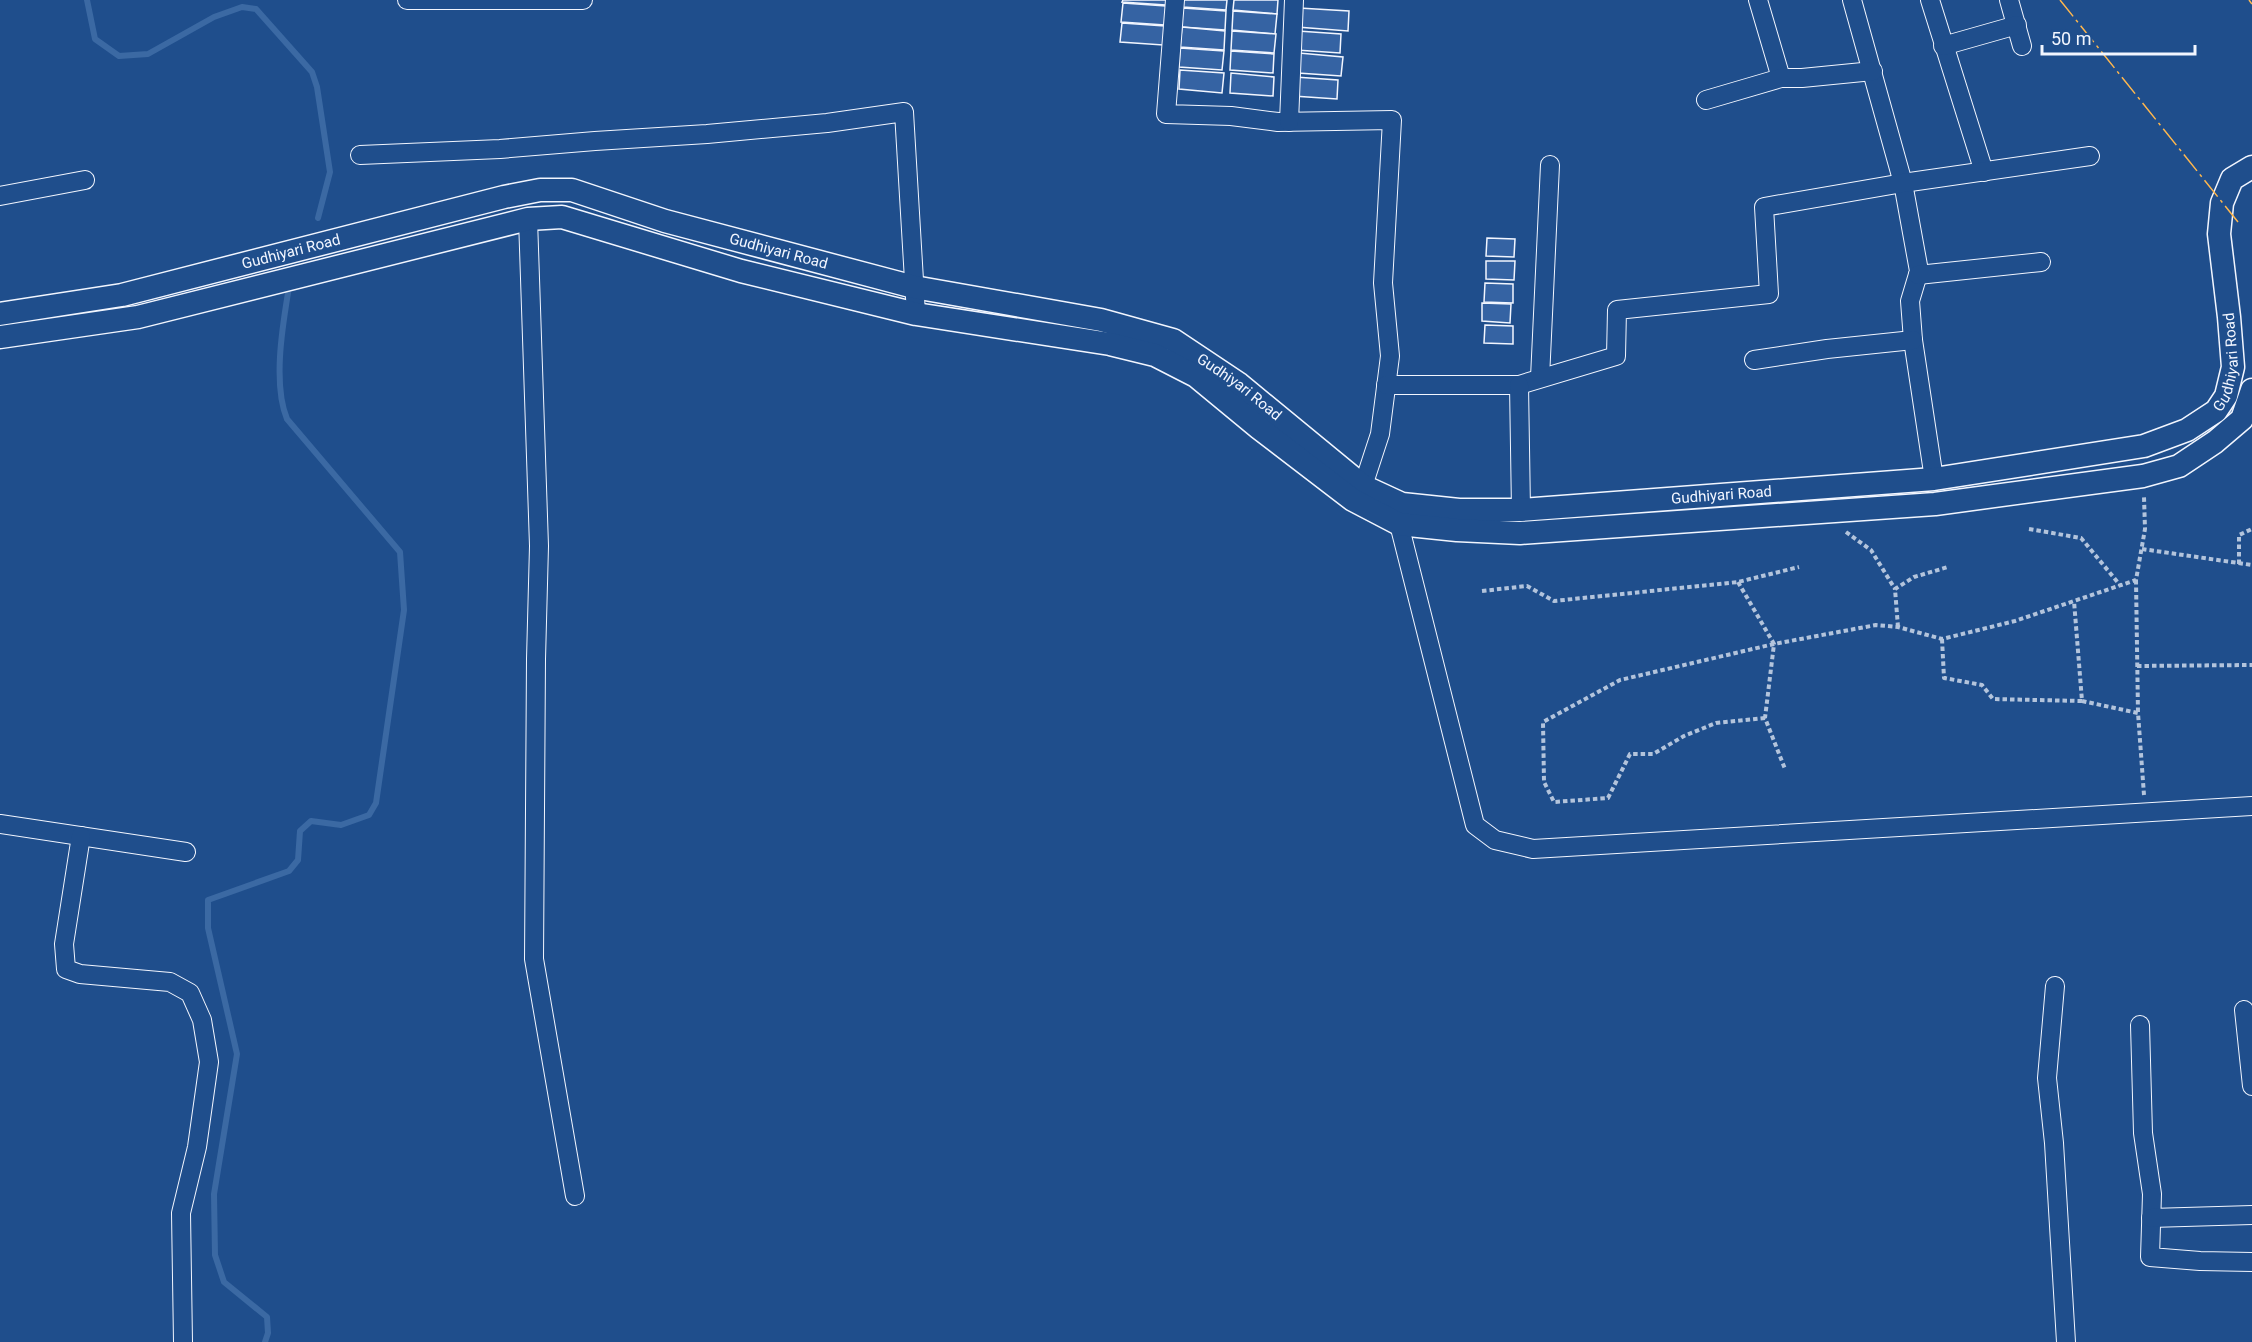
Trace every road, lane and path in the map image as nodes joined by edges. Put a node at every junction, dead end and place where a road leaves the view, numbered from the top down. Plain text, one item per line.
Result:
1 (407, 0) edge
2 (583, 0) edge
3 (1175, 0) edge
4 (1294, 0) edge
5 (1758, 0) edge
6 (1852, 0) edge
7 (1930, 0) edge
8 (2009, 0) edge
9 (556, 1) edge
10 (2017, 25) junction
11 (1943, 46) junction
12 (2022, 46) dead end
13 (1873, 71) junction
14 (1781, 78) junction
15 (1706, 100) dead end
16 (1289, 122) junction
17 (360, 155) dead end
18 (2090, 156) dead end
19 (1550, 165) dead end
20 (2252, 166) edge
21 (1984, 172) junction
22 (85, 180) dead end
23 (1903, 183) junction
24 (0, 196) edge
25 (528, 219) junction
26 (2042, 262) dead end
27 (1918, 275) junction
28 (914, 286) junction
29 (0, 314) edge
30 (916, 314) junction
31 (0, 337) edge
32 (1913, 340) junction
33 (1754, 360) dead end
34 (1540, 378) junction
35 (1386, 385) junction
36 (1519, 385) junction
37 (2252, 390) edge
38 (2144, 446) junction
39 (2148, 475) junction
40 (1934, 479) junction
41 (1363, 486) junction
42 (1521, 510) junction
43 (1399, 524) junction
44 (2029, 529) dead end
45 (2252, 529) edge
46 (1846, 532) dead end
47 (2142, 549) junction
48 (2240, 564) junction
49 (2252, 565) edge
50 (1799, 567) dead end
51 (1948, 567) dead end
52 (2136, 580) junction
53 (1738, 582) junction
54 (2120, 585) junction
55 (1895, 589) junction
56 (1482, 591) dead end
57 (2074, 601) junction
58 (1898, 627) junction
59 (1942, 639) junction
60 (1774, 644) junction
61 (2252, 665) edge
62 (2137, 666) junction
63 (2082, 701) junction
64 (2138, 713) junction
65 (1765, 718) junction
66 (1785, 769) dead end
67 (2252, 806) edge
68 (2146, 813) junction
69 (0, 824) edge
70 (81, 836) junction
71 (186, 852) dead end
72 (2055, 986) dead end
73 (2244, 1010) dead end
74 (2140, 1025) dead end
75 (2249, 1035) edge
76 (2252, 1086) edge
77 (575, 1196) dead end
78 (2252, 1215) edge
79 (2151, 1218) junction
80 (2252, 1262) edge
81 (183, 1342) edge
82 (2066, 1342) edge

1 - 9 street
2 - 9 street
3 - 16 street
4 - 16 street
5 - 14 street
6 - 13 street
7 - 11 street
8 - 10 street
10 - 11 street
10 - 12 street
11 - 21 street
13 - 14 street
13 - 23 street
14 - 15 street
16 - 35 street
17 - 28 street
18 - 21 street
19 - 34 street
20 - 38 street, Gudhiyari Road
21 - 23 street
22 - 24 street
23 - 27 street
23 - 34 street
25 - 30 street, Gudhiyari Road
25 - 31 street, Gudhiyari Road
25 - 77 street
26 - 27 street
27 - 32 street
28 - 29 street, Gudhiyari Road
28 - 30 street
28 - 41 street, Gudhiyari Road
30 - 43 street, Gudhiyari Road
32 - 33 street
32 - 40 street
34 - 36 street
35 - 36 street
35 - 41 street
36 - 42 street
37 - 39 street, Gudhiyari Road
38 - 39 street
38 - 40 street, Gudhiyari Road
39 - 43 street, Gudhiyari Road
39 - 47 path
40 - 42 street, Gudhiyari Road
41 - 42 street, Gudhiyari Road
43 - 68 street
44 - 54 path
45 - 48 path
46 - 55 path
47 - 48 path
47 - 52 path
48 - 49 path
50 - 53 path
51 - 55 path
52 - 54 path
52 - 62 path
53 - 56 path
53 - 60 path
54 - 57 path
55 - 58 path
57 - 59 path
57 - 63 path
58 - 59 path
58 - 60 path
59 - 63 path
60 - 65 path
60 - 65 path
61 - 62 path
62 - 64 path
63 - 64 path
64 - 68 path
65 - 66 path
67 - 68 street
69 - 70 street
70 - 71 street
70 - 81 street
72 - 82 street
73 - 75 street
74 - 79 street
75 - 76 street
78 - 79 street
79 - 80 street

